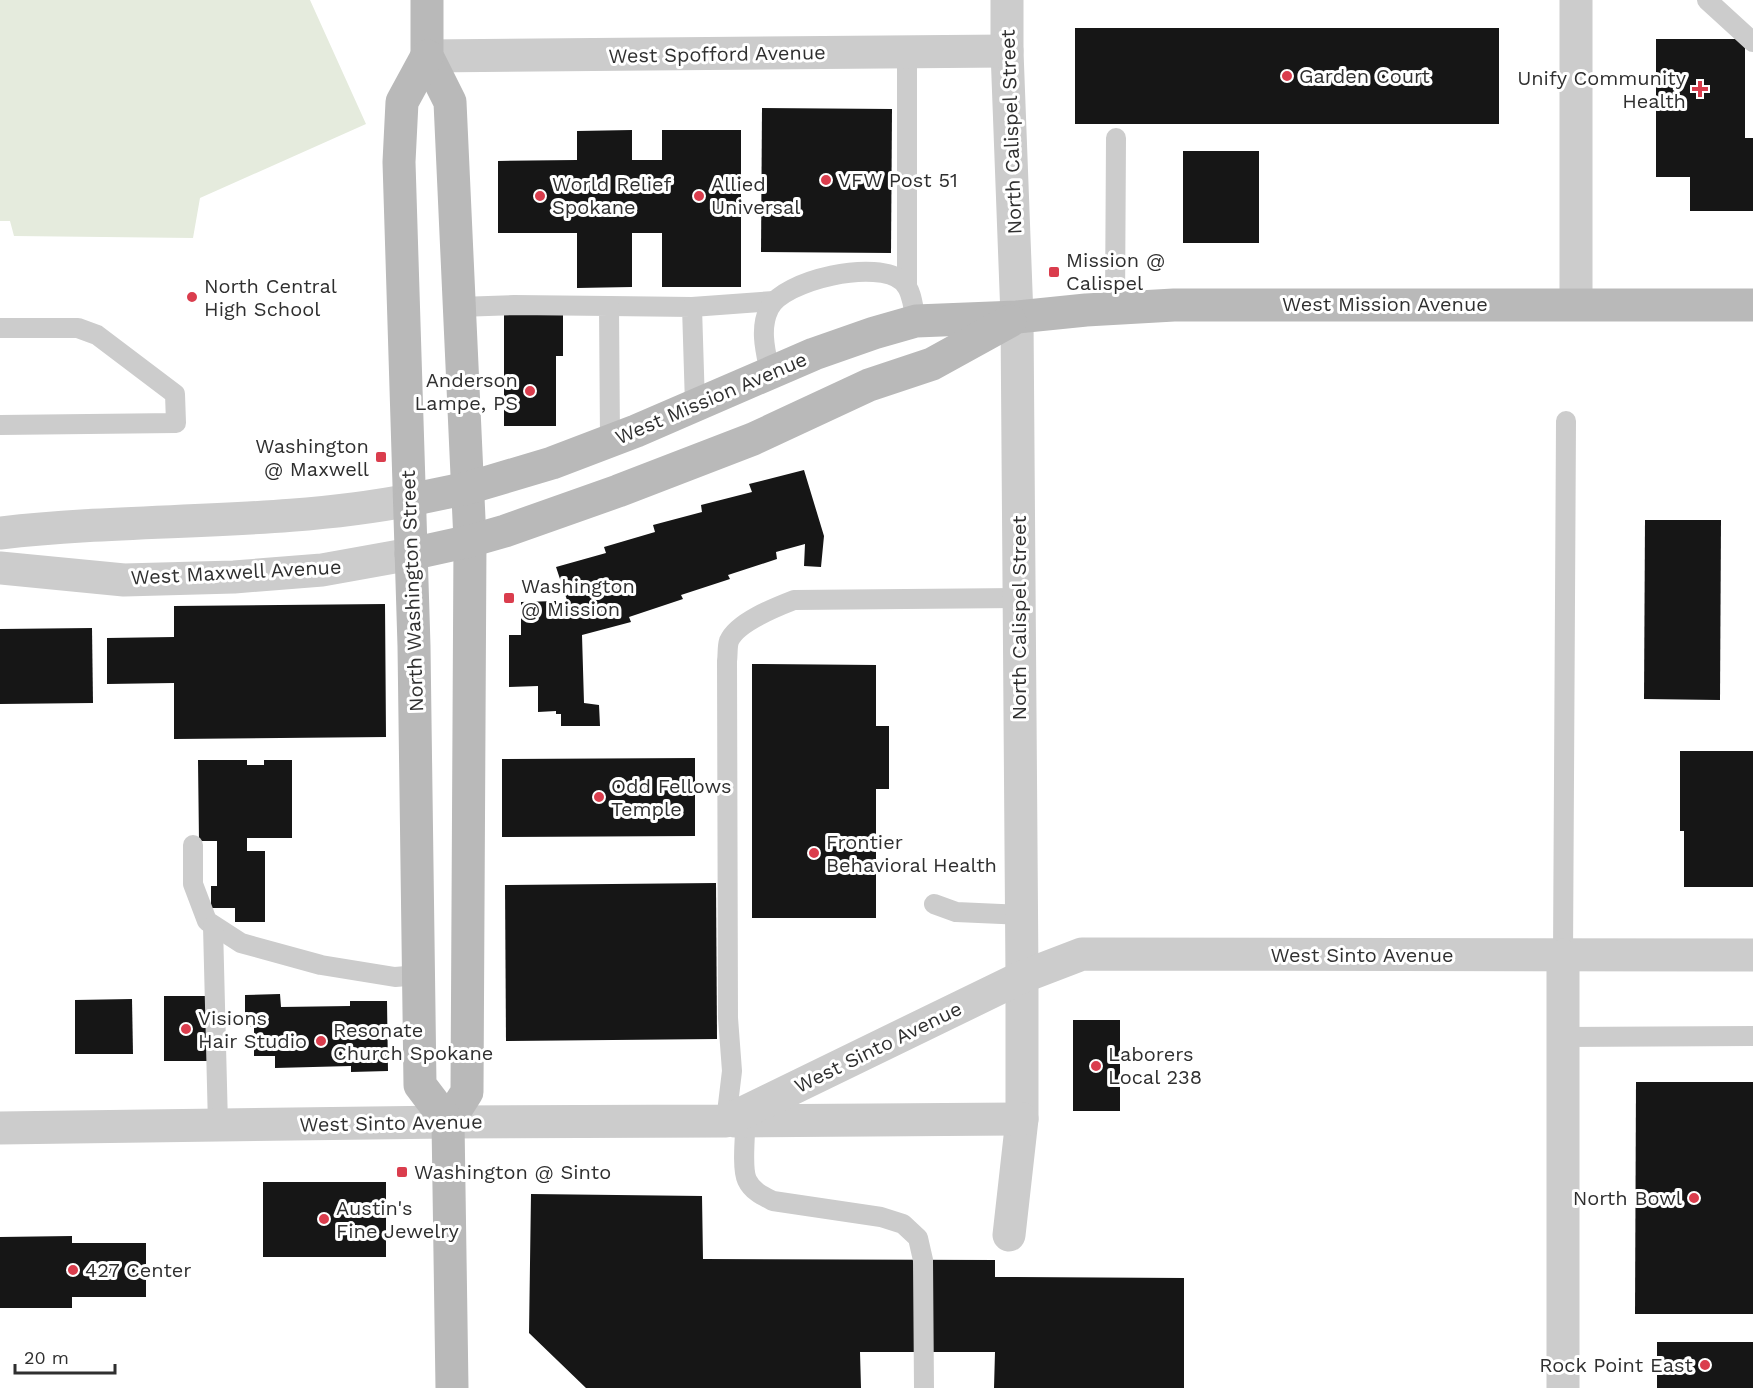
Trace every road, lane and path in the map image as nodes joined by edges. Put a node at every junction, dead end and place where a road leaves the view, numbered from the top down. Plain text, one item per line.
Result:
1 (427, 0) edge
2 (1007, 0) edge
3 (1576, 0) edge
4 (1707, 0) edge
5 (1753, 42) edge
6 (1007, 51) junction
7 (907, 52) junction
8 (427, 56) junction
9 (1116, 138) dead end
10 (908, 287) junction
11 (774, 301) junction
12 (1576, 304) junction
13 (1753, 305) edge
14 (609, 306) junction
15 (459, 307) junction
16 (692, 307) junction
17 (1115, 308) junction
18 (1017, 317) junction
19 (916, 321) junction
20 (0, 328) edge
21 (770, 373) junction
22 (695, 405) junction
23 (1566, 421) dead end
24 (0, 425) edge
25 (610, 440) junction
26 (468, 488) junction
27 (410, 500) junction
28 (0, 533) edge
29 (470, 542) junction
30 (411, 554) junction
31 (0, 568) edge
32 (1019, 598) junction
33 (193, 845) dead end
34 (934, 904) dead end
35 (1022, 915) junction
36 (213, 926) junction
37 (1753, 955) edge
38 (1563, 956) junction
39 (419, 975) junction
40 (1022, 977) junction
41 (1753, 1036) edge
42 (1563, 1037) junction
43 (739, 1118) junction
44 (1022, 1119) junction
45 (448, 1122) junction
46 (218, 1125) junction
47 (0, 1128) edge
48 (1010, 1235) dead end
49 (452, 1388) edge
50 (924, 1388) edge
51 (1563, 1388) edge

1 - 8 main road, North Washington Street
2 - 6 street, North Calispel Street
3 - 12 street
4 - 5 lane
6 - 7 street, West Spofford Avenue
6 - 18 street, North Calispel Street
7 - 8 street, West Spofford Avenue
7 - 10 lane
8 - 15 main road, North Washington Street
8 - 27 main road, North Washington Street
9 - 17 lane
10 - 11 lane
10 - 19 lane
11 - 16 lane
11 - 21 lane
12 - 13 main road, West Mission Avenue
12 - 17 main road, West Mission Avenue
14 - 15 lane
14 - 16 lane
14 - 25 lane
15 - 26 main road, North Washington Street
16 - 22 lane
17 - 18 main road, West Mission Avenue
18 - 19 main road, West Mission Avenue
18 - 29 main road, West Mission Avenue
18 - 32 street, North Calispel Street
19 - 21 main road, West Mission Avenue
20 - 24 lane
21 - 22 main road, West Mission Avenue
22 - 25 main road, West Mission Avenue
23 - 38 lane
25 - 26 main road, West Mission Avenue
26 - 27 main road, West Mission Avenue
26 - 29 main road, North Washington Street
27 - 28 street
27 - 30 main road, North Washington Street
29 - 30 main road, West Maxwell Avenue
29 - 45 main road, North Washington Street
30 - 31 street, West Maxwell Avenue
30 - 39 main road, North Washington Street
32 - 35 street, North Calispel Street
32 - 43 lane
33 - 36 lane
34 - 35 lane
35 - 40 street, North Calispel Street
36 - 39 lane
36 - 46 lane
37 - 38 street, West Sinto Avenue
38 - 40 street, West Sinto Avenue
38 - 42 street
39 - 45 main road, North Washington Street
40 - 43 street, West Sinto Avenue
40 - 44 street, North Calispel Street
41 - 42 lane
42 - 51 street
43 - 44 street
43 - 45 street, West Sinto Avenue
43 - 50 lane
44 - 48 street, North Calispel Street
45 - 46 street, West Sinto Avenue
45 - 49 main road
46 - 47 street, West Sinto Avenue

